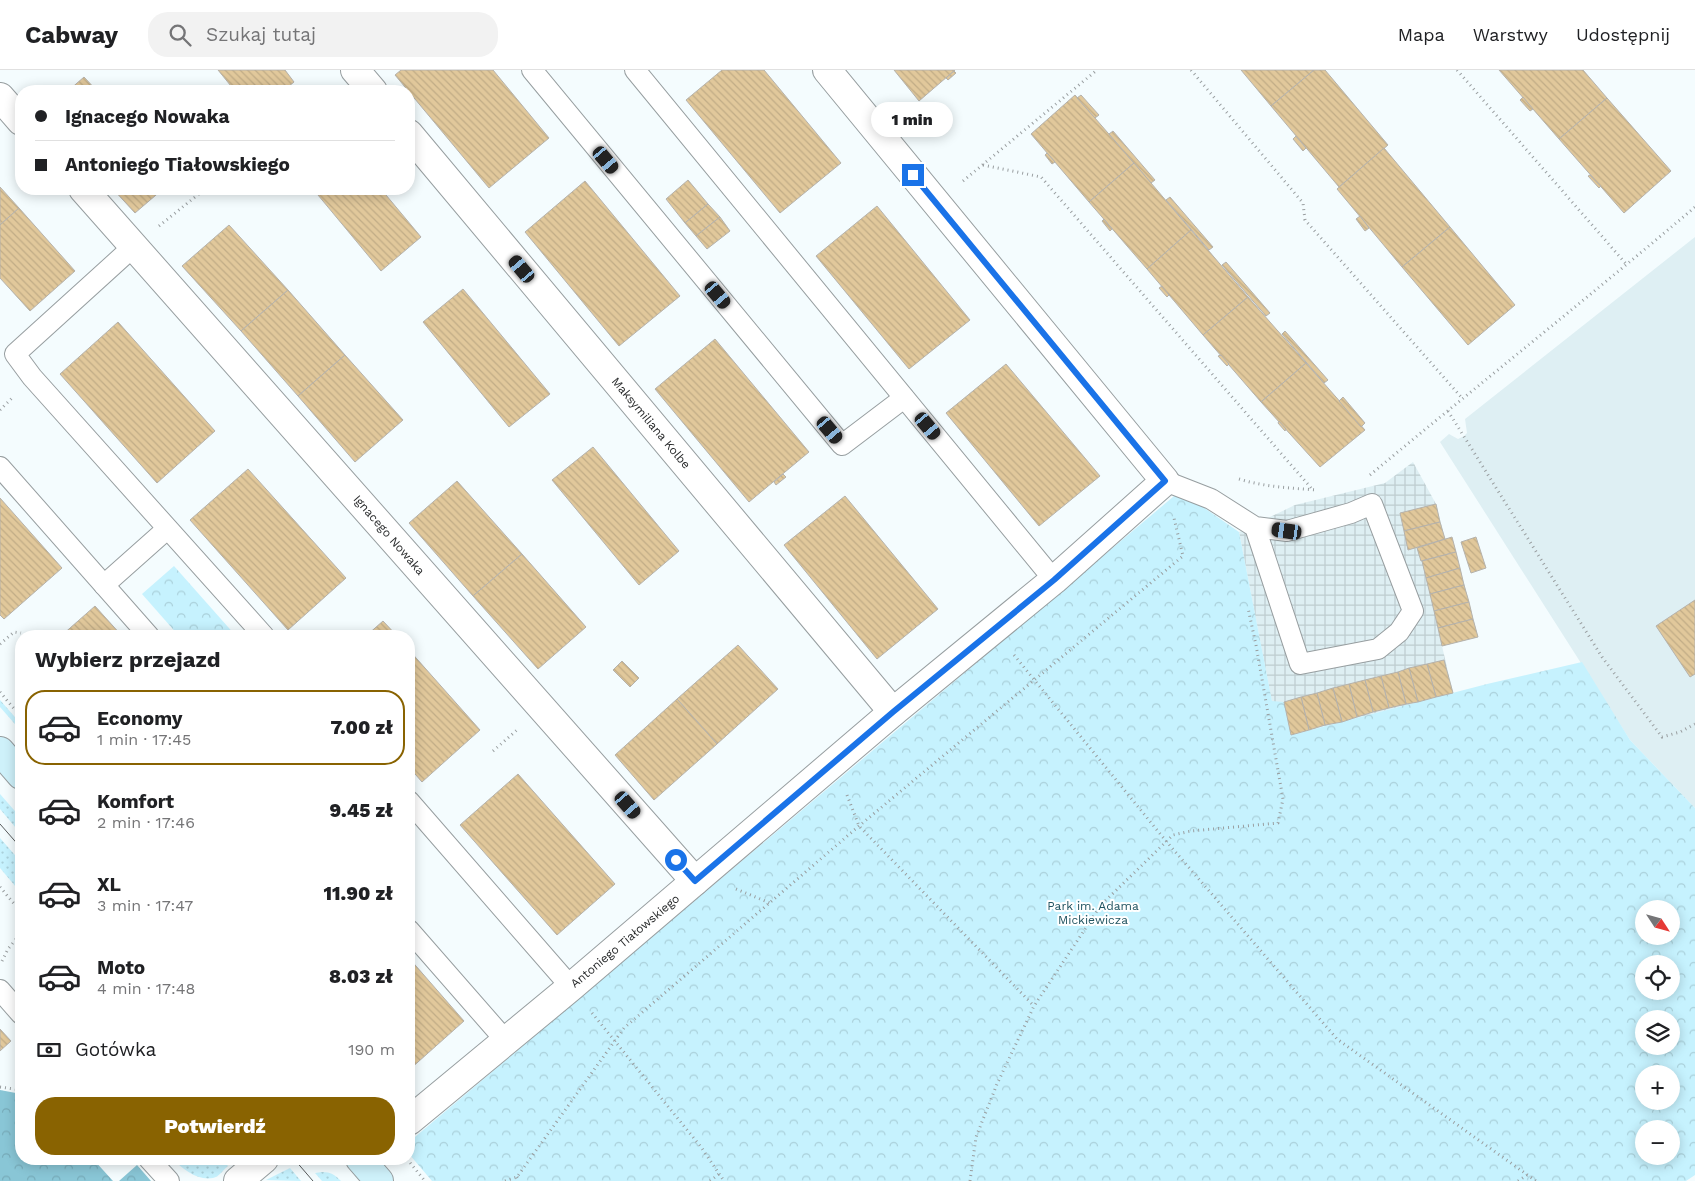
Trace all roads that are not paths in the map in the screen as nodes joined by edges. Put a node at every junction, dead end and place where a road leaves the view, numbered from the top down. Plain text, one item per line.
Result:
1 (356, 70) edge
2 (532, 70) edge
3 (634, 70) edge
4 (827, 70) edge
5 (368, 85) edge
6 (0, 97) edge
7 (15, 114) edge
8 (415, 141) edge
9 (87, 195) edge
10 (134, 246) junction
11 (904, 398) junction
12 (0, 467) edge
13 (1165, 481) junction
14 (1255, 527) junction
15 (167, 529) junction
16 (1054, 580) junction
17 (104, 585) junction
18 (144, 630) edge
19 (259, 630) edge
20 (893, 712) junction
21 (0, 751) edge
22 (15, 768) edge
23 (415, 808) edge
24 (695, 881) junction
25 (415, 937) edge
26 (571, 987) junction
27 (0, 990) edge
28 (15, 1007) edge
29 (506, 1041) junction
30 (415, 1116) edge
31 (154, 1165) edge
32 (257, 1165) edge
33 (367, 1165) edge
34 (169, 1181) edge
35 (238, 1181) edge
36 (379, 1181) edge

1 - 5 street
2 - 11 lane
3 - 11 lane
4 - 13 street
6 - 7 street
8 - 20 street, Maksymiliana Kolbe
9 - 10 street, Ignacego Nowaka
10 - 15 lane
10 - 24 street, Ignacego Nowaka
11 - 16 lane
12 - 17 lane
13 - 14 lane
13 - 16 street, Antoniego Tiałowskiego
14 - 14 lane
15 - 17 lane
15 - 19 lane
16 - 20 street, Antoniego Tiałowskiego
17 - 18 lane
20 - 24 street, Antoniego Tiałowskiego
21 - 22 main road
23 - 26 lane
24 - 26 street, Antoniego Tiałowskiego
25 - 29 lane
26 - 29 street, Antoniego Tiałowskiego
27 - 28 lane
29 - 30 street, Antoniego Tiałowskiego
31 - 34 lane
32 - 35 street
33 - 36 main road

